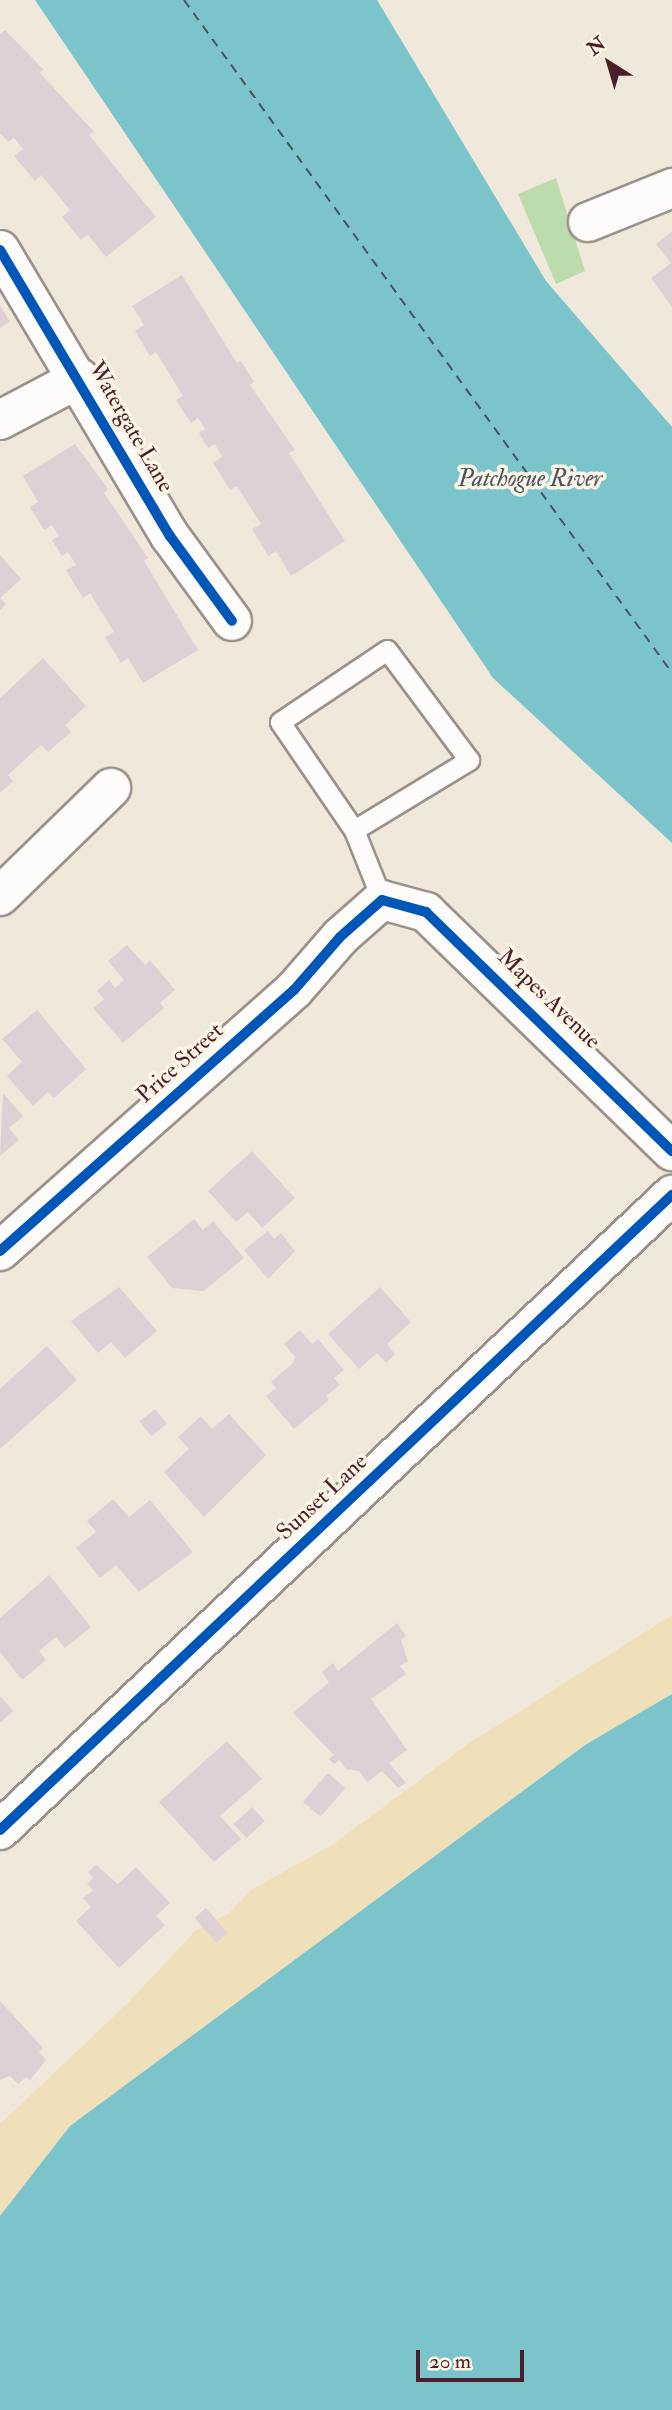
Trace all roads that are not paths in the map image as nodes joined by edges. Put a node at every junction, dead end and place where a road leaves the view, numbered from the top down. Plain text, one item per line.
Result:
1 (672, 188) edge
2 (589, 222) dead end
3 (0, 250) edge
4 (80, 378) junction
5 (0, 420) edge
6 (232, 621) dead end
7 (111, 788) dead end
8 (354, 830) junction
9 (0, 896) edge
10 (382, 900) junction
11 (672, 1151) edge
12 (672, 1195) edge
13 (0, 1251) edge
14 (0, 1830) edge

1 - 2 street
3 - 4 street, Watergate Lane
4 - 5 street
4 - 6 street, Watergate Lane
7 - 9 street
8 - 8 lane
8 - 10 lane
10 - 11 street, Mapes Avenue
10 - 13 street, Price Street
12 - 14 street, Sunset Lane

